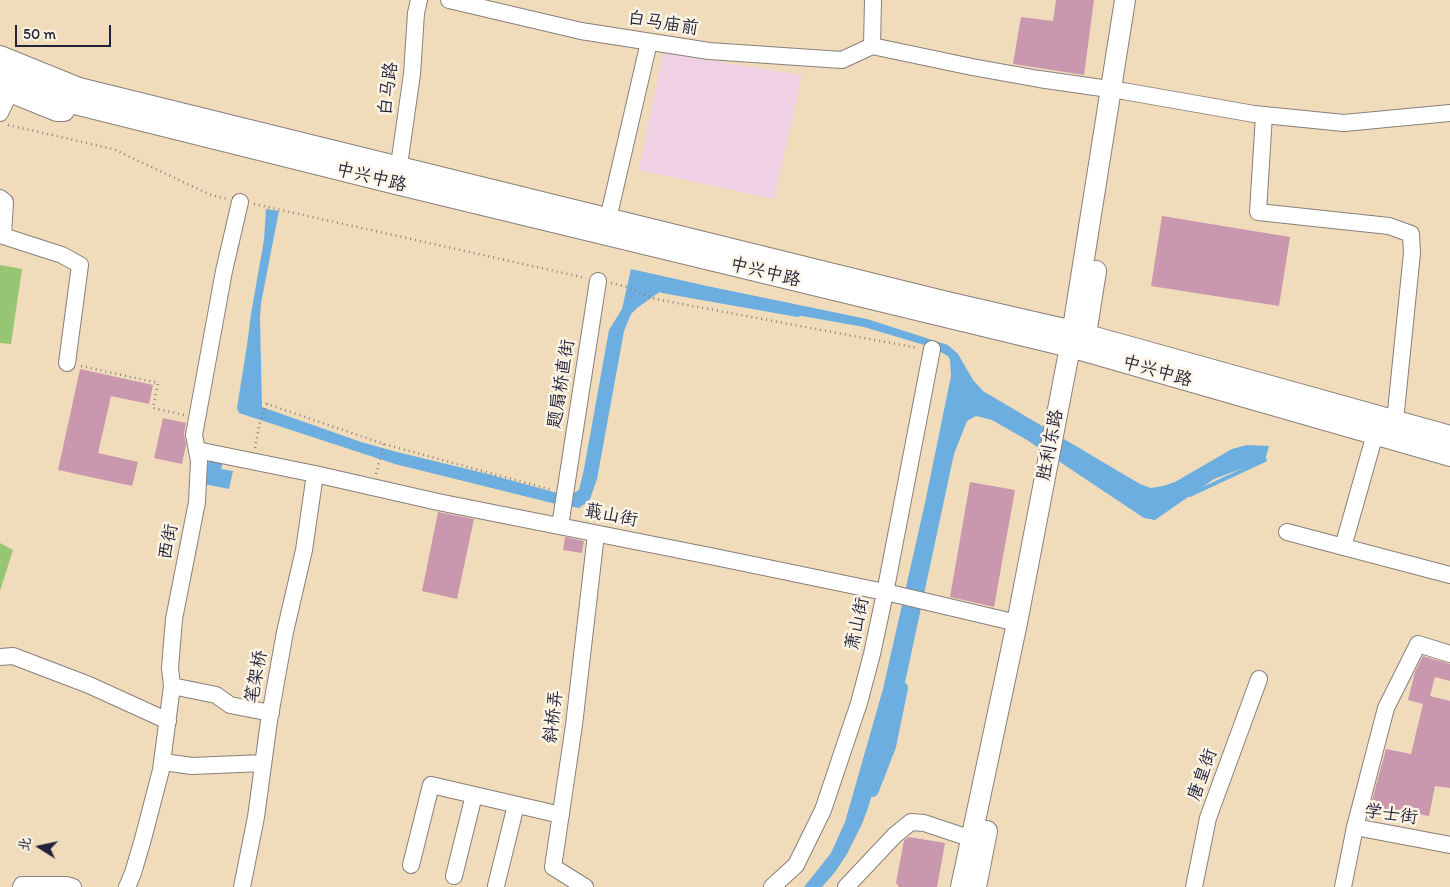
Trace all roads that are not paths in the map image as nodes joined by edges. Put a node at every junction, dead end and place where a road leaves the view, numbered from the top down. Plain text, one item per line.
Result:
1 (419, 0) edge
2 (449, 0) edge
3 (873, 0) edge
4 (1125, 0) edge
5 (1137, 0) edge
6 (649, 42) junction
7 (872, 46) junction
8 (0, 47) edge
9 (0, 56) edge
10 (0, 71) edge
11 (5, 90) edge
12 (1117, 91) junction
13 (104, 94) junction
14 (77, 96) junction
15 (0, 113) edge
16 (1450, 113) edge
17 (1264, 115) junction
18 (127, 117) junction
19 (397, 176) junction
20 (0, 198) edge
21 (240, 202) road end
22 (608, 219) junction
23 (598, 281) road end
24 (1078, 341) junction
25 (932, 350) road end
26 (67, 363) road end
27 (1395, 421) junction
28 (1375, 434) junction
29 (1450, 436) edge
30 (197, 450) junction
31 (1450, 456) edge
32 (1053, 469) junction
33 (314, 474) junction
34 (562, 519) junction
35 (1287, 532) dead end
36 (596, 534) junction
37 (1342, 547) junction
38 (1450, 575) edge
39 (889, 593) junction
40 (1017, 623) junction
41 (1450, 654) edge
42 (0, 657) edge
43 (1258, 679) dead end
44 (172, 686) junction
45 (271, 713) junction
46 (168, 721) junction
47 (163, 762) junction
48 (263, 763) junction
49 (474, 795) junction
50 (516, 805) junction
51 (561, 815) junction
52 (1355, 827) junction
53 (972, 839) junction
54 (1450, 845) edge
55 (412, 865) dead end
56 (454, 876) dead end
57 (496, 886) edge
58 (20, 887) edge
59 (73, 887) edge
60 (127, 887) edge
61 (242, 887) edge
62 (585, 887) edge
63 (772, 887) edge
64 (846, 887) edge
65 (961, 887) edge
66 (976, 887) edge
67 (1194, 887) edge
68 (1343, 887) edge

1 - 19 street, 白马路
2 - 6 street, 白马庙前
3 - 7 street
4 - 12 main road, 胜利东路
5 - 12 main road, 胜利东路
6 - 7 street, 白马庙前
6 - 22 street
7 - 12 street
8 - 13 main road
9 - 14 main road
10 - 14 main road
11 - 15 street
11 - 18 main road
12 - 17 street
12 - 24 main road, 胜利东路
13 - 14 main road, 中兴中路
13 - 19 main road, 中兴中路
14 - 18 main road, 中兴中路
16 - 17 street
17 - 27 street
18 - 19 main road, 中兴中路
19 - 22 main road, 中兴中路
19 - 24 main road, 中兴中路
20 - 26 street
21 - 30 street, 西街
22 - 24 main road, 中兴中路
23 - 34 street, 题扇桥直街
24 - 27 main road, 中兴中路
24 - 28 main road, 中兴中路
24 - 32 main road, 胜利东路
25 - 39 street, 萧山街
27 - 29 main road, 中兴中路
28 - 31 main road, 中兴中路
28 - 37 street
30 - 33 street, 蕺山街
30 - 44 street, 西街
32 - 40 main road, 胜利东路
32 - 66 main road, 胜利东路
33 - 34 street, 蕺山街
33 - 45 street, 笔架桥
34 - 36 street, 蕺山街
35 - 37 street
36 - 39 street, 蕺山街
36 - 51 street, 斜桥弄
37 - 38 street
39 - 40 street, 蕺山街
39 - 63 street, 萧山街
40 - 53 main road, 胜利东路
41 - 52 street
42 - 46 street
43 - 67 street, 唐皇街
44 - 45 street
44 - 46 street, 西街
45 - 48 street, 笔架桥
46 - 47 street, 西街
47 - 48 street
47 - 60 street, 西街
48 - 61 street, 笔架桥
49 - 50 street
49 - 55 street
49 - 56 street
50 - 51 street
50 - 57 street
51 - 62 street, 斜桥弄
52 - 54 street, 学士街
52 - 68 street, 学士街
53 - 64 street
53 - 65 main road, 胜利东路
58 - 59 street

